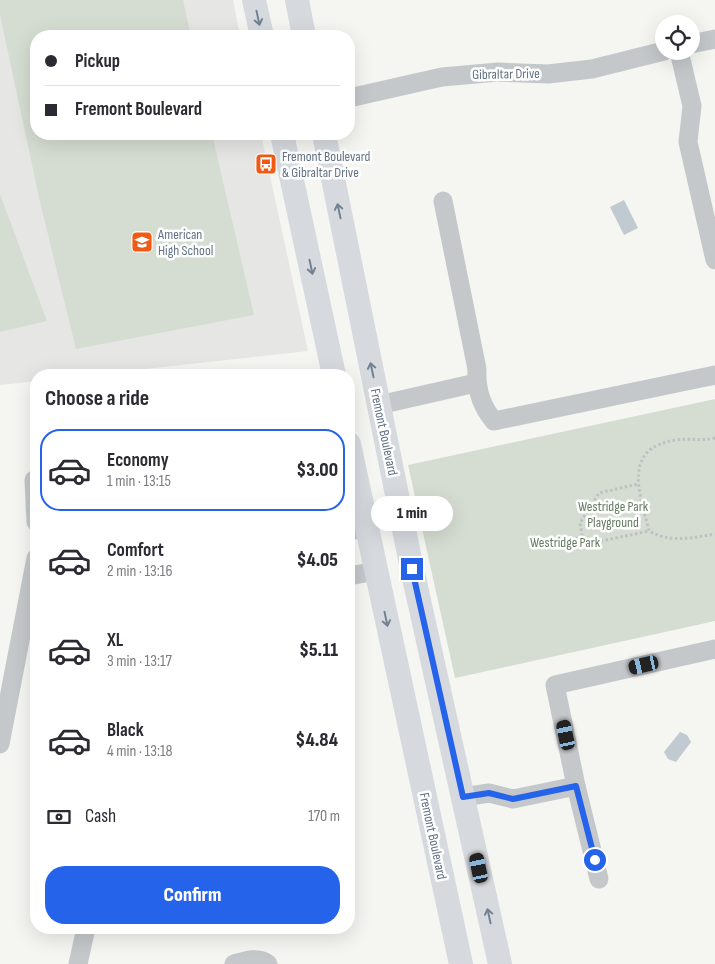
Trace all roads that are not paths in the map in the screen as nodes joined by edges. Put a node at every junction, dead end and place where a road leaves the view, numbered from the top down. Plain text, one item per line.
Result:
1 (254, 0) edge
2 (297, 0) edge
3 (261, 30) edge
4 (303, 30) edge
5 (715, 38) edge
6 (700, 42) edge
7 (655, 53) edge
8 (681, 60) edge
9 (355, 97) edge
10 (283, 140) edge
11 (325, 140) edge
12 (442, 201) dead end
13 (715, 260) edge
14 (333, 369) edge
15 (715, 375) edge
16 (476, 383) junction
17 (379, 405) junction
18 (355, 501) edge
19 (358, 530) edge
20 (376, 571) junction
21 (355, 575) edge
22 (30, 589) edge
23 (715, 649) edge
24 (0, 744) edge
25 (576, 786) junction
26 (463, 797) junction
27 (600, 878) dead end
28 (85, 934) edge
29 (78, 964) edge
30 (234, 964) edge
31 (268, 964) edge
32 (461, 964) edge
33 (500, 964) edge

1 -> 3 main road
2 - 4 main road
5 - 6 street
7 - 9 street, Gibraltar Drive
8 - 13 street
10 -> 14 main road
17 -> 11 main road, Fremont Boulevard
12 - 16 street
15 - 16 street
16 - 17 street
17 - 26 main road, Fremont Boulevard
18 - 19 main road, Fremont Boulevard
19 - 20 main road, Fremont Boulevard
20 - 21 street
20 -> 32 main road, Fremont Boulevard
22 - 24 street
23 - 25 street
25 - 26 street
25 - 27 street
33 -> 26 main road, Fremont Boulevard
28 - 29 street
30 - 31 street

